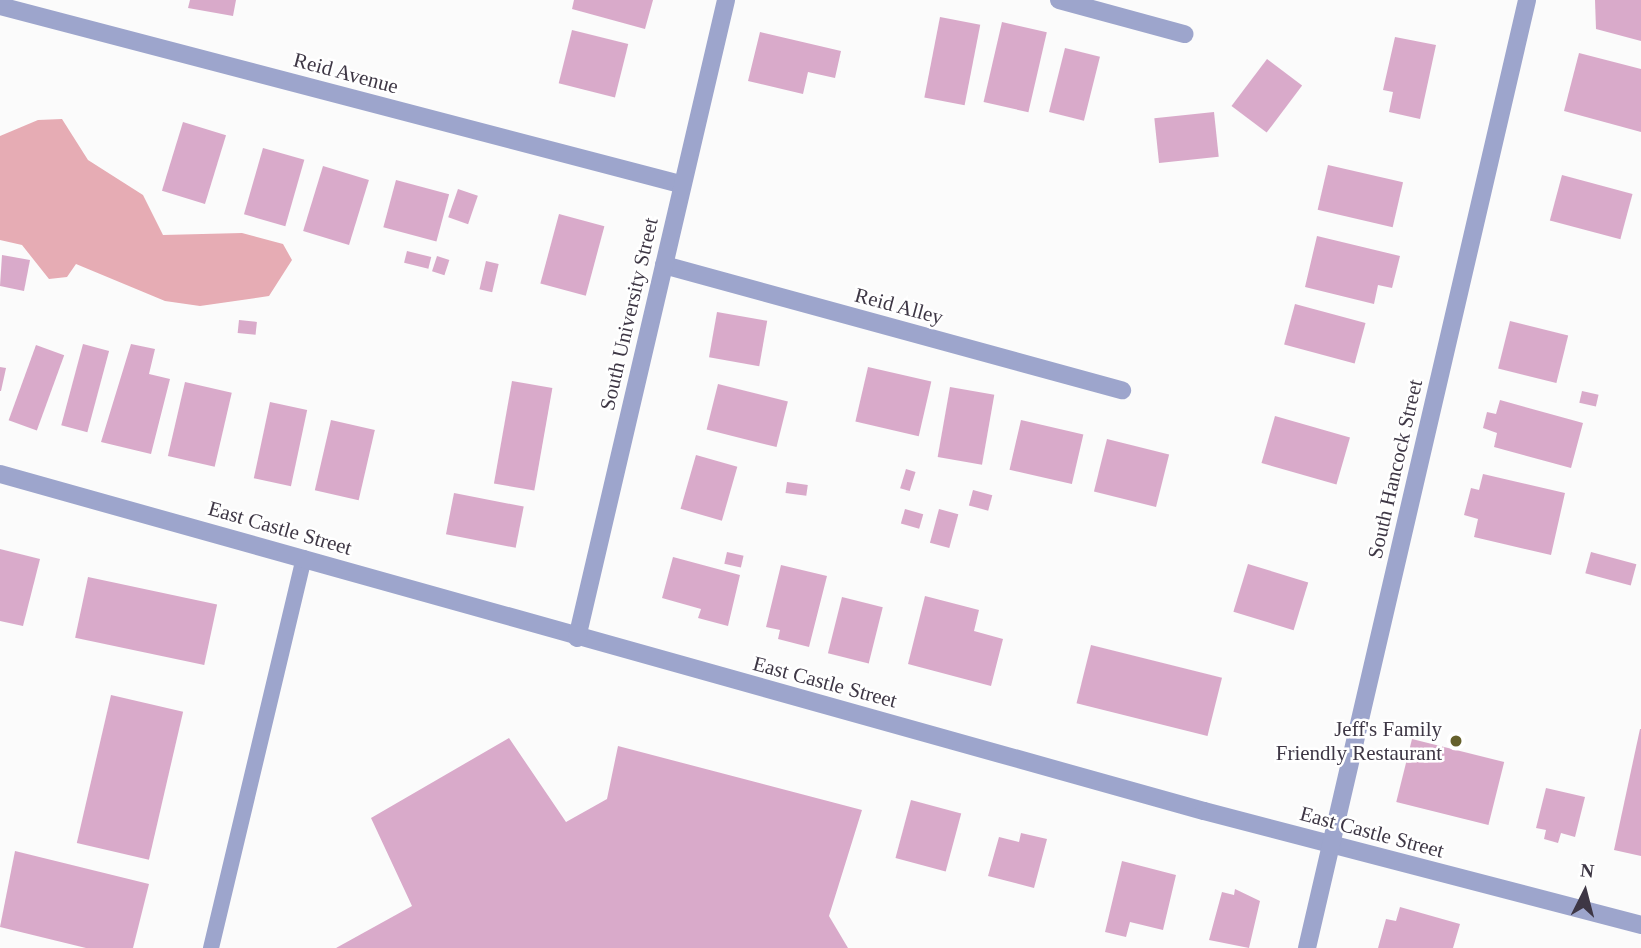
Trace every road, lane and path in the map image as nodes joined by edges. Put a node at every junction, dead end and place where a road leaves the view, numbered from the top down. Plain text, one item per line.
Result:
1 (726, 0) edge
2 (1059, 0) edge
3 (1527, 0) edge
4 (0, 6) edge
5 (1184, 34) dead end
6 (680, 184) junction
7 (664, 265) junction
8 (1122, 390) dead end
9 (0, 474) edge
10 (304, 558) junction
11 (577, 638) junction
12 (1332, 846) junction
13 (1641, 925) edge
14 (211, 948) edge
15 (1307, 948) edge

1 - 6 street, South University Street
2 - 5 street
3 - 12 street, South Hancock Street
4 - 6 street, Reid Avenue
6 - 7 street, South University Street
7 - 8 street, Reid Alley
7 - 11 street, South University Street
9 - 10 street, East Castle Street
10 - 11 street, East Castle Street
10 - 14 lane
11 - 12 street, East Castle Street
12 - 13 street, East Castle Street
12 - 15 street, South Hancock Street

